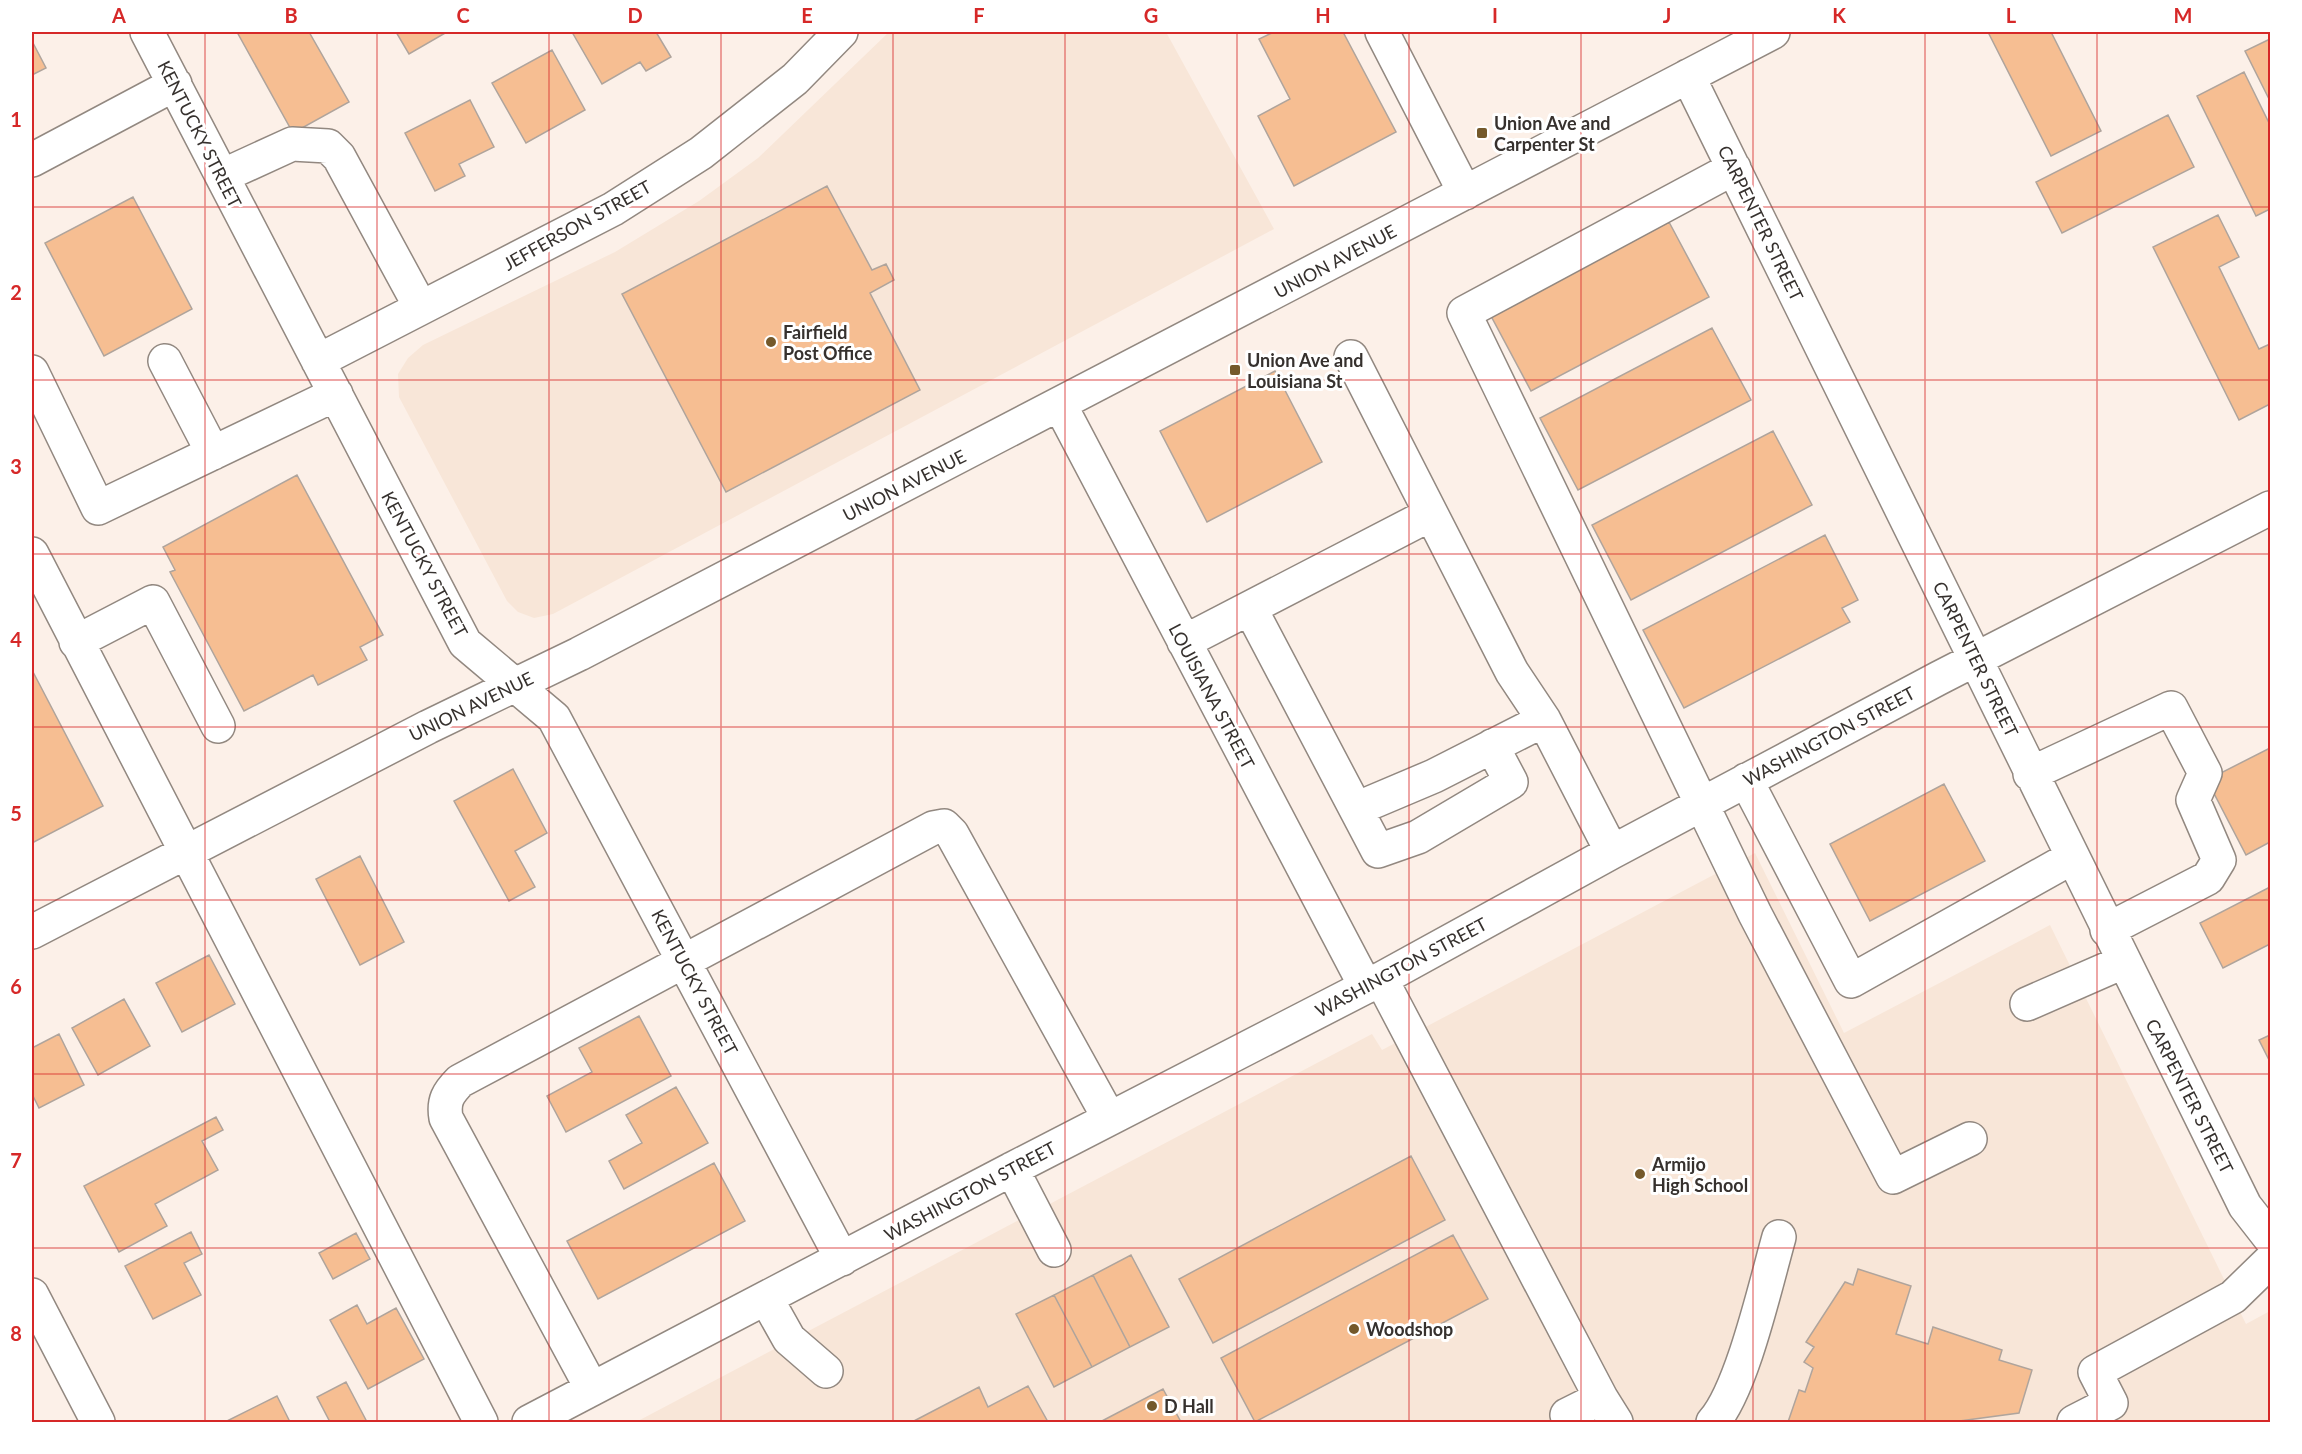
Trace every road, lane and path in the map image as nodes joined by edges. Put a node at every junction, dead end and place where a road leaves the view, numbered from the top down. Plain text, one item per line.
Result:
1 (147, 32) edge
2 (841, 32) edge
3 (1382, 32) edge
4 (1773, 32) edge
5 (1688, 76) junction
6 (175, 84) junction
7 (32, 160) edge
8 (1734, 168) junction
9 (222, 176) junction
10 (1465, 193) junction
11 (422, 308) junction
12 (1351, 357) dead end
13 (165, 361) dead end
14 (318, 361) junction
15 (32, 372) edge
16 (336, 394) junction
17 (1060, 405) junction
18 (213, 453) junction
19 (2271, 508) edge
20 (1431, 514) junction
21 (32, 554) edge
22 (42, 600) edge
23 (1250, 608) junction
24 (76, 642) junction
25 (1184, 642) junction
26 (1977, 658) junction
27 (516, 685) junction
28 (1544, 720) junction
29 (218, 726) dead end
30 (1492, 746) junction
31 (2030, 774) junction
32 (1746, 780) junction
33 (1704, 804) junction
34 (1356, 809) junction
35 (1612, 852) junction
36 (184, 853) junction
37 (2071, 858) junction
38 (2107, 930) junction
39 (32, 932) edge
40 (683, 960) junction
41 (2123, 962) junction
42 (1373, 983) junction
43 (2027, 1004) dead end
44 (1109, 1118) junction
45 (1970, 1139) dead end
46 (1011, 1169) junction
47 (1779, 1237) dead end
48 (2271, 1238) edge
49 (1054, 1250) dead end
50 (842, 1259) junction
51 (2271, 1262) edge
52 (32, 1298) edge
53 (766, 1298) junction
54 (826, 1371) dead end
55 (592, 1389) junction
56 (1608, 1410) edge
57 (98, 1422) edge
58 (481, 1422) edge
59 (529, 1422) edge
60 (1571, 1422) edge
61 (1713, 1422) edge
62 (2074, 1422) edge

1 - 6 street, KENTUCKY STREET
2 - 11 street, JEFFERSON STREET
3 - 10 street
4 - 5 street, UNION AVENUE
5 - 8 street, CARPENTER STREET
5 - 10 street, UNION AVENUE
6 - 7 street
6 - 9 street, KENTUCKY STREET
8 - 26 street, CARPENTER STREET
8 - 33 street
9 - 11 street
9 - 14 street, KENTUCKY STREET
10 - 17 street, UNION AVENUE
11 - 14 street, JEFFERSON STREET
12 - 20 street
13 - 18 street
14 - 16 street, KENTUCKY STREET
15 - 18 street
16 - 18 street
16 - 27 street, KENTUCKY STREET
17 - 25 street, LOUISIANA STREET
17 - 27 street, UNION AVENUE
19 - 26 street, WASHINGTON STREET
20 - 23 street
20 - 28 street
21 - 22 street
22 - 24 street
23 - 25 street
23 - 34 street
24 - 29 street
24 - 36 street
25 - 42 street, LOUISIANA STREET
26 - 31 street, CARPENTER STREET
26 - 32 street, WASHINGTON STREET
27 - 36 street, UNION AVENUE
27 - 40 street, KENTUCKY STREET
28 - 30 street
28 - 35 street
30 - 34 street
30 - 34 street
31 - 37 street, CARPENTER STREET
31 - 38 street
32 - 33 street, WASHINGTON STREET
32 - 37 street
33 - 35 street, WASHINGTON STREET
33 - 45 street
35 - 42 street, WASHINGTON STREET
36 - 39 street, UNION AVENUE
36 - 58 street
37 - 38 street, CARPENTER STREET
38 - 41 street, CARPENTER STREET
40 - 44 street
40 - 50 street, KENTUCKY STREET
40 - 55 street
41 - 43 street
41 - 48 street, CARPENTER STREET
42 - 44 street, WASHINGTON STREET
42 - 56 street, LOUISIANA STREET
44 - 46 street, WASHINGTON STREET
46 - 49 street
46 - 50 street, WASHINGTON STREET
47 - 61 street
50 - 53 street, WASHINGTON STREET
51 - 62 street
52 - 57 street
53 - 54 street
53 - 55 street, WASHINGTON STREET
55 - 59 street, WASHINGTON STREET
56 - 60 street

